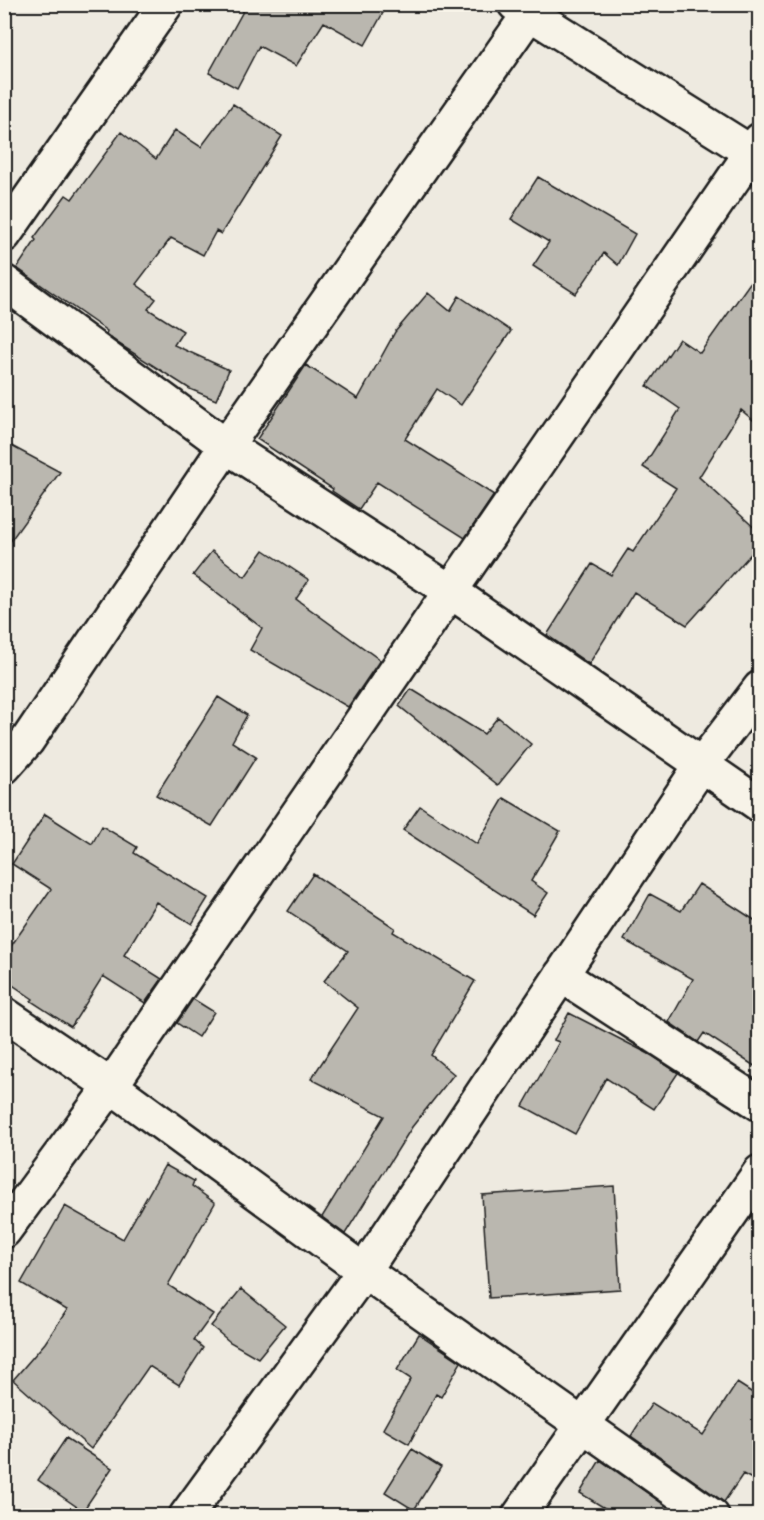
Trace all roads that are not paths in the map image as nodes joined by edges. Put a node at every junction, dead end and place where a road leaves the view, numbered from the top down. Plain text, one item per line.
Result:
1 (166, 4) edge
2 (527, 8) edge
3 (757, 150) edge
4 (4, 235) edge
5 (4, 282) edge
6 (226, 446) junction
7 (450, 591) junction
8 (759, 688) edge
9 (702, 764) junction
10 (4, 767) edge
11 (759, 805) edge
12 (561, 975) junction
13 (4, 1014) edge
14 (111, 1086) junction
15 (759, 1104) edge
16 (759, 1172) edge
17 (4, 1231) edge
18 (364, 1271) junction
19 (582, 1425) junction
20 (186, 1515) edge
21 (519, 1515) edge
22 (712, 1515) edge

1 - 4 street
2 - 3 street
2 - 6 street
3 - 7 street
5 - 6 street
6 - 7 street
6 - 10 street
7 - 9 street
7 - 14 street
8 - 9 street
9 - 11 street
9 - 12 street
12 - 15 street
12 - 18 street
13 - 14 street
14 - 17 street
14 - 18 street
16 - 19 street
18 - 19 street
18 - 20 street
19 - 21 street
19 - 22 street

